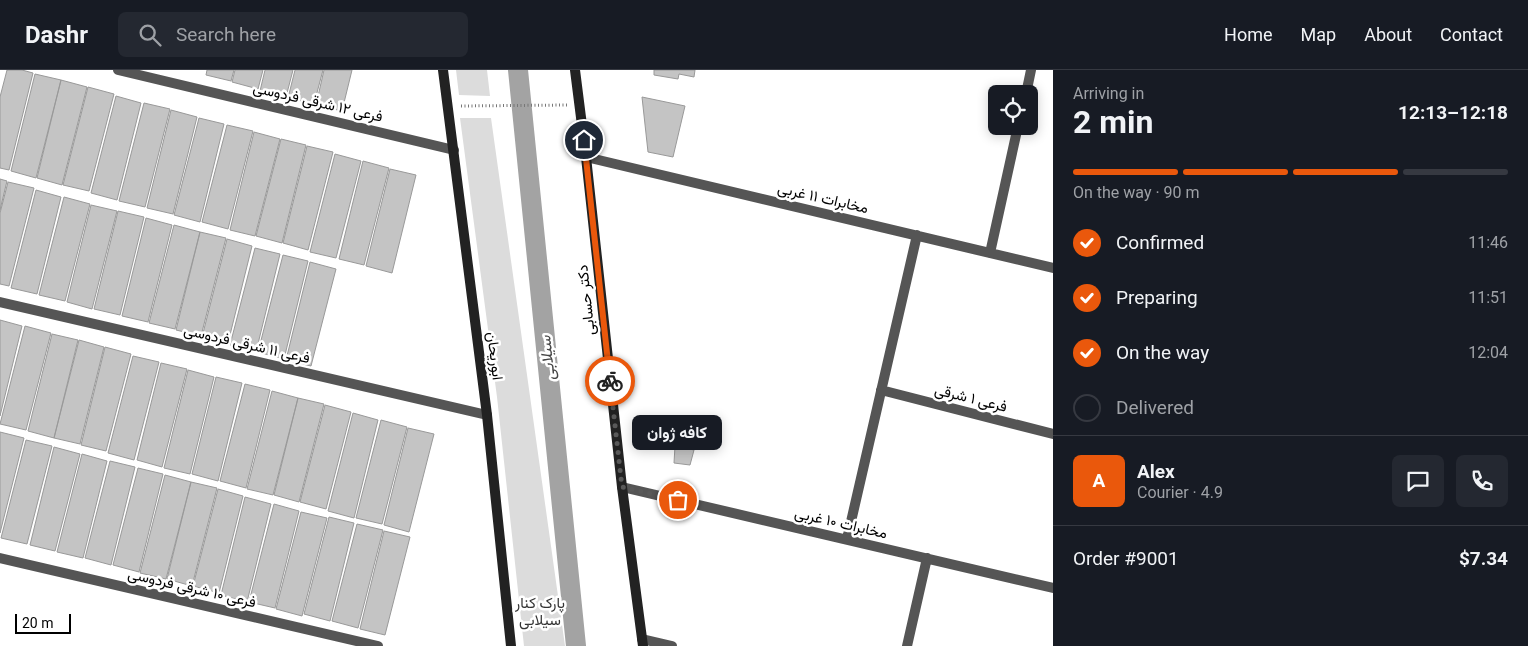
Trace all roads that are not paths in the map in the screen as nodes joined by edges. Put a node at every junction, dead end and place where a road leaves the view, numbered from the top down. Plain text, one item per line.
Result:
1 (118, 70) edge
2 (443, 70) edge
3 (575, 70) edge
4 (1031, 70) edge
5 (1028, 85) edge
6 (1016, 135) edge
7 (454, 150) junction
8 (586, 157) junction
9 (917, 236) junction
10 (990, 253) junction
11 (1053, 268) edge
12 (0, 302) edge
13 (881, 390) junction
14 (487, 415) junction
15 (1053, 434) edge
16 (622, 487) junction
17 (848, 539) junction
18 (0, 558) edge
19 (927, 558) junction
20 (1053, 588) edge
21 (643, 642) edge
22 (378, 646) edge
23 (511, 646) edge
24 (672, 646) edge
25 (907, 646) edge

1 - 7 street, فرعی ۱۲ شرقی فردوسی
2 - 7 main road, ابوریحان
3 - 8 main road, دکتر حسابی
4 - 5 street
6 - 10 street
7 - 14 main road, ابوریحان
8 - 9 street, مخابرات ۱۱ غربی
8 - 16 main road, دکتر حسابی
9 - 10 street, مخابرات ۱۱ غربی
9 - 13 street
10 - 11 street, مخابرات ۱۱ غربی
12 - 14 street, فرعی ۱۱ شرقی فردوسی
13 - 15 street, فرعی ۱ شرقی
13 - 17 street
14 - 23 main road, ابوریحان
16 - 17 street, مخابرات ۱۰ غربی
16 - 21 main road, دکتر حسابی
17 - 19 street, مخابرات ۱۰ غربی
18 - 22 street, فرعی ۱۰ شرقی فردوسی
19 - 20 street, مخابرات ۱۰ غربی
19 - 25 street
21 - 24 street

